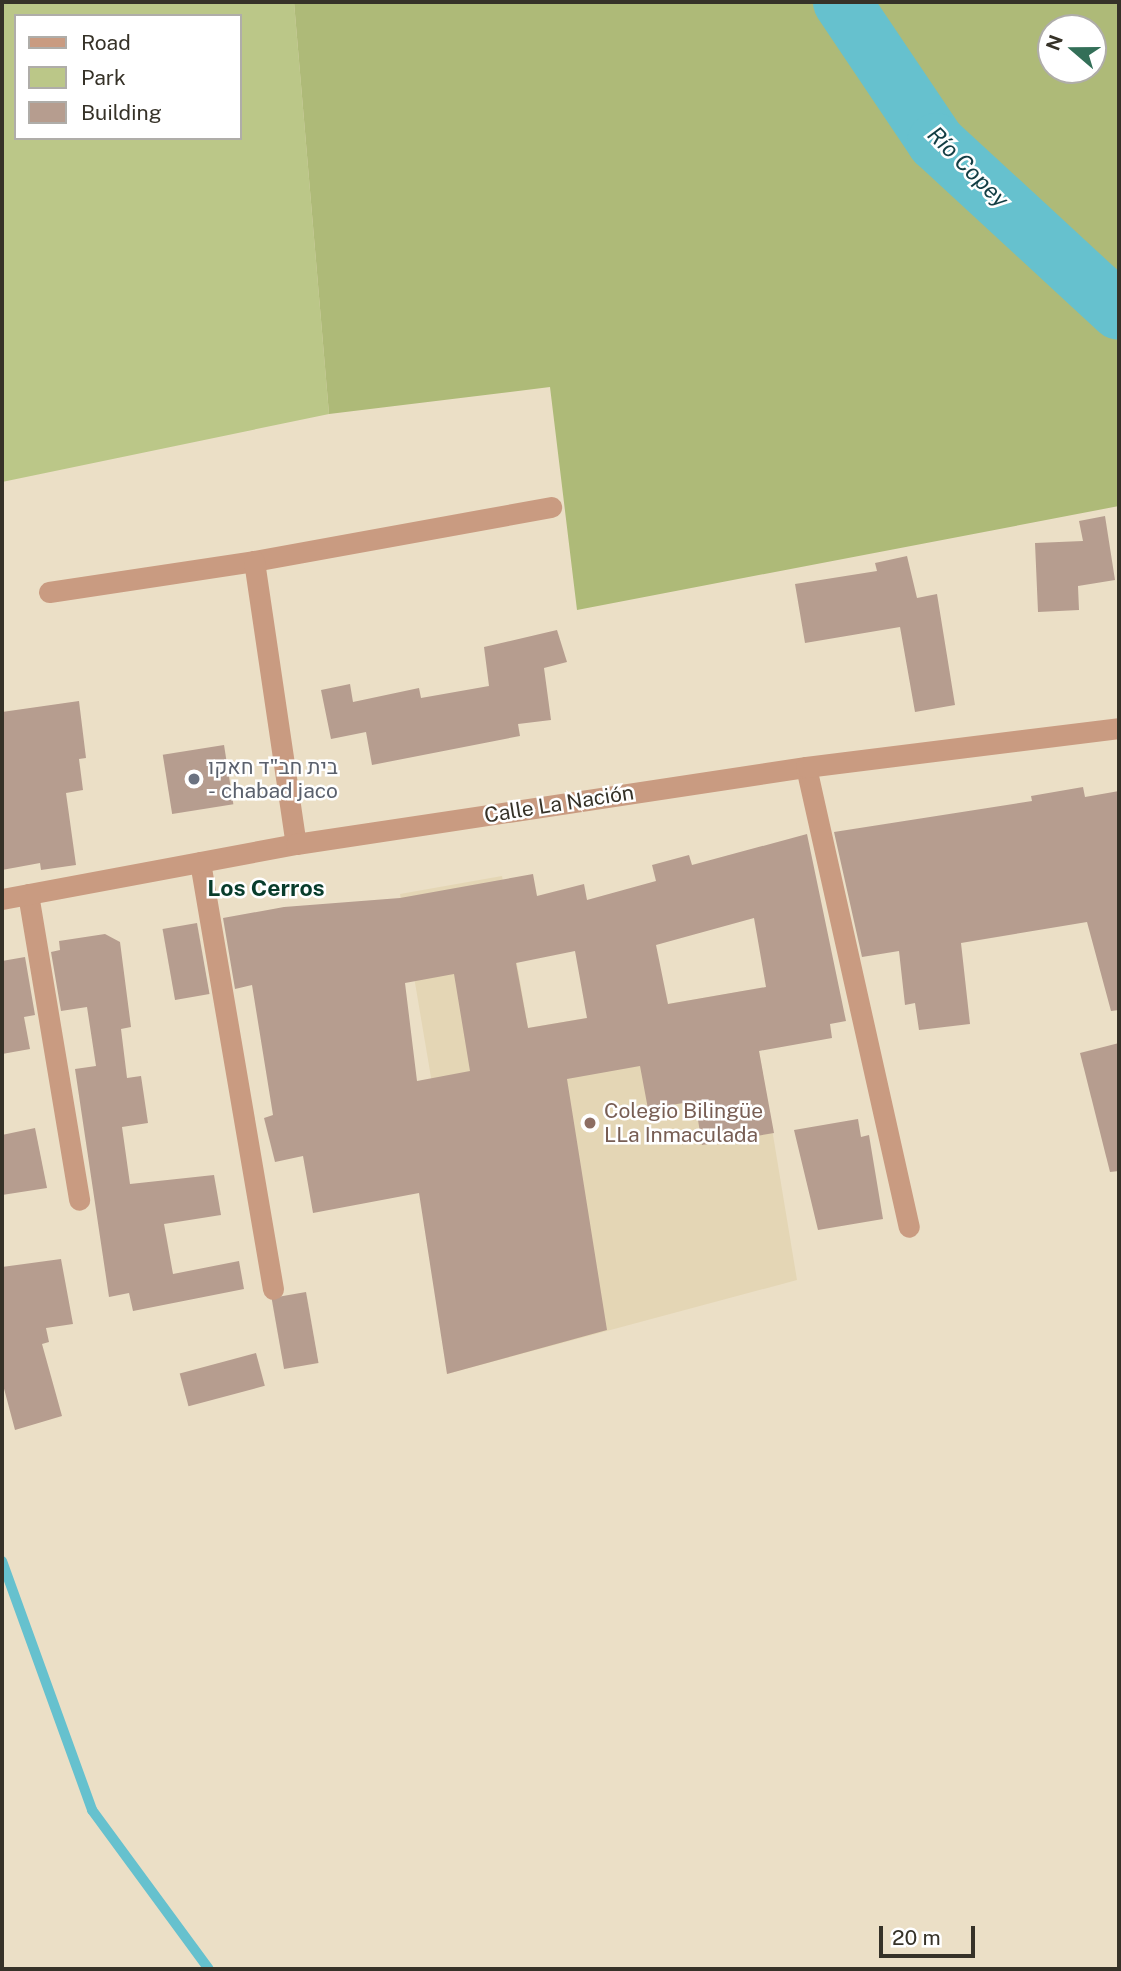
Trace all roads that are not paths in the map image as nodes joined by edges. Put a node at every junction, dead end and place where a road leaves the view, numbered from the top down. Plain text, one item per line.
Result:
1 (551, 507) dead end
2 (254, 561) junction
3 (49, 592) dead end
4 (1119, 728) edge
5 (806, 767) junction
6 (296, 844) junction
7 (200, 862) junction
8 (28, 894) junction
9 (2, 899) edge
10 (79, 1200) dead end
11 (909, 1227) dead end
12 (273, 1289) dead end

1 - 2 street
2 - 3 street
2 - 6 street
4 - 5 street, Calle La Nación
5 - 6 street, Calle La Nación
5 - 11 street
6 - 7 street, Calle La Nación
7 - 8 street, Calle La Nación
7 - 12 street
8 - 9 street, Calle La Nación
8 - 10 street

